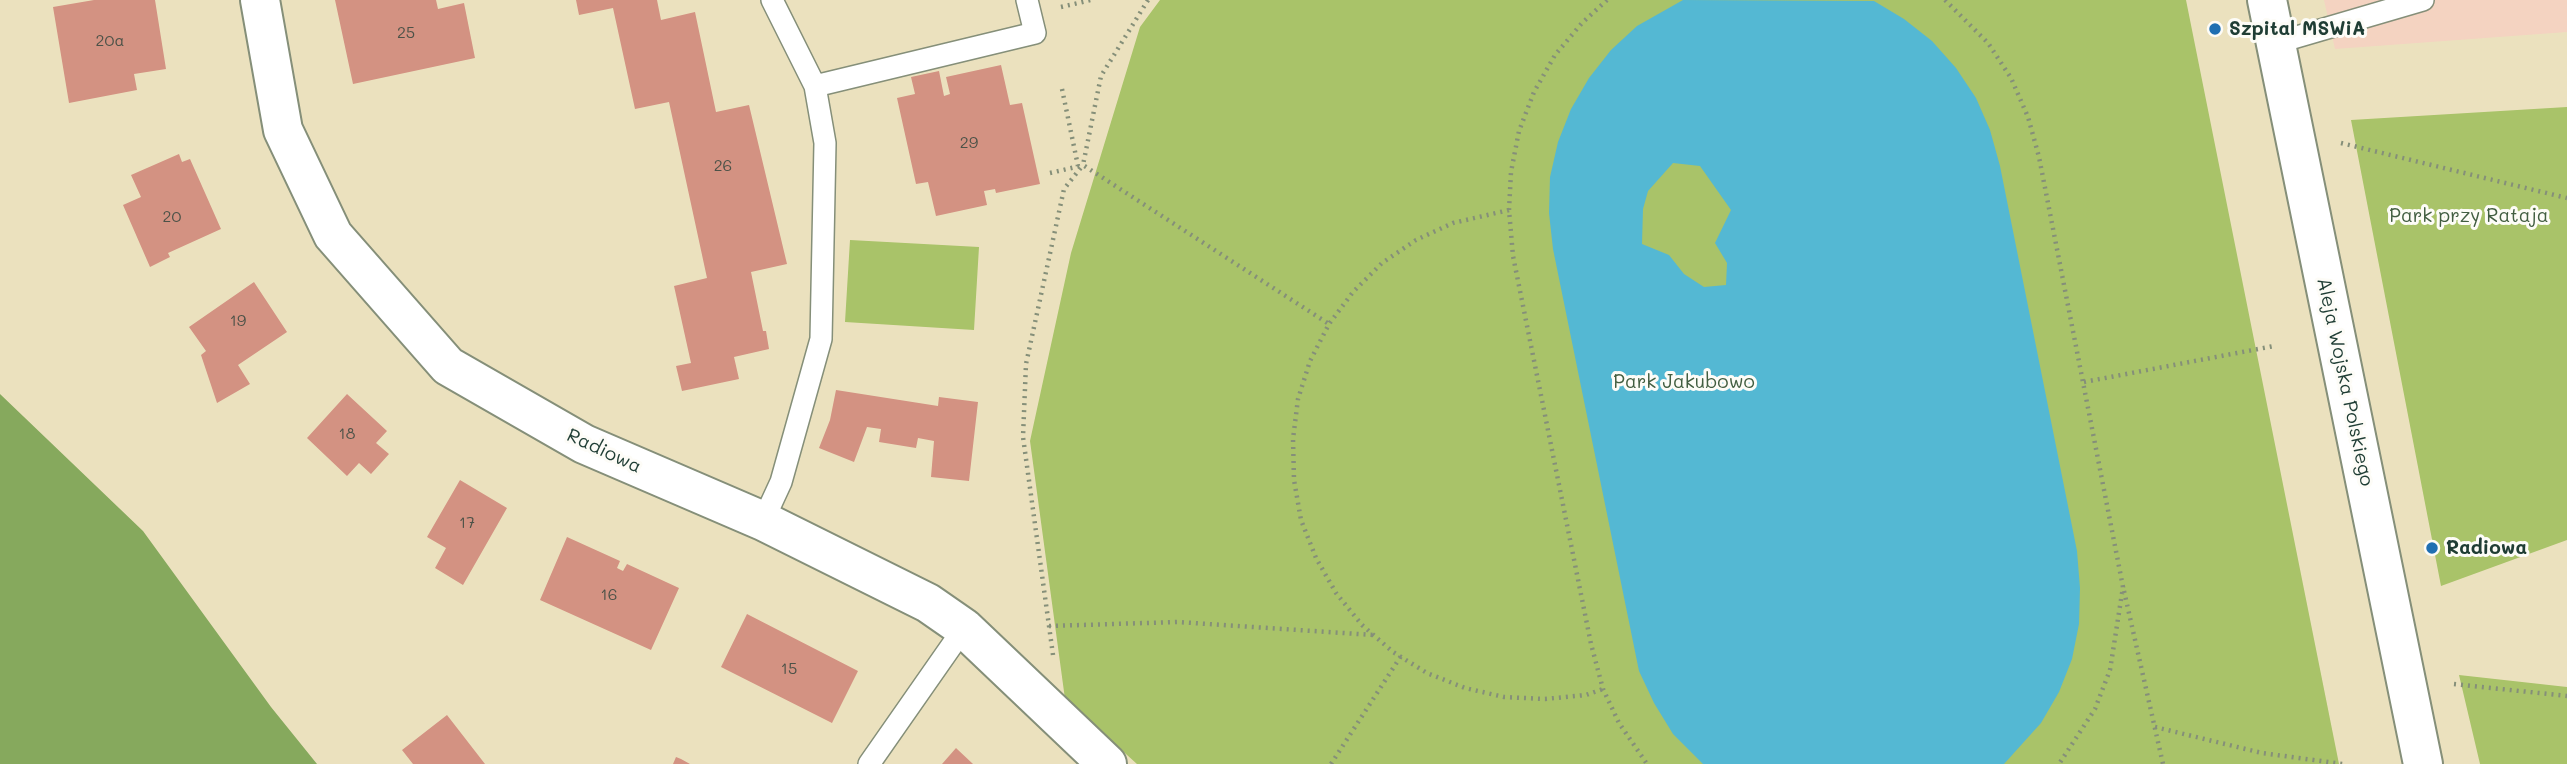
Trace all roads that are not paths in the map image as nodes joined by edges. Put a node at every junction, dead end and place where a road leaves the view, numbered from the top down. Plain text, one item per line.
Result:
1 (260, 0) edge
2 (772, 0) edge
3 (1027, 0) edge
4 (2267, 0) edge
5 (2423, 0) edge
6 (2358, 9) edge
7 (2276, 43) junction
8 (815, 86) junction
9 (763, 521) junction
10 (964, 628) junction
11 (869, 764) edge
12 (1107, 764) edge
13 (2423, 764) edge

1 - 9 street, Radiowa
2 - 8 lane
3 - 8 lane
4 - 7 street, Aleja Wojska Polskiego
5 - 6 lane
6 - 7 lane
7 - 13 street, Aleja Wojska Polskiego
8 - 9 lane
9 - 10 street, Radiowa
10 - 11 lane
10 - 12 street, Radiowa

